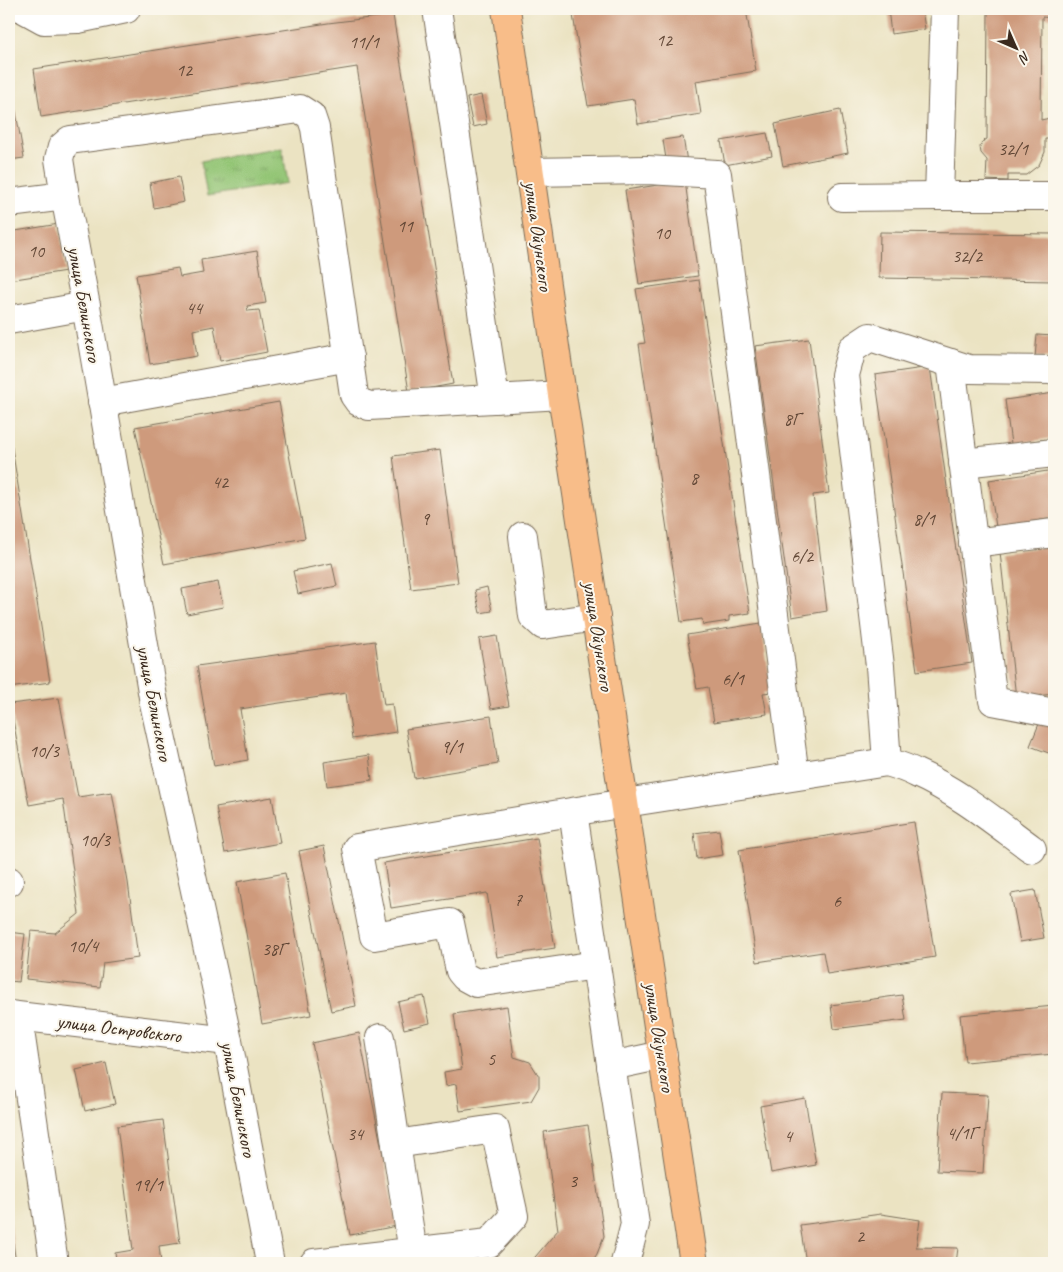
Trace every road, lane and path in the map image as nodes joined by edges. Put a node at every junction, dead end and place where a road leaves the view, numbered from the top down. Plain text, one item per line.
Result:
1 (24, 9) edge
2 (126, 9) edge
3 (437, 9) edge
4 (506, 9) edge
5 (945, 9) edge
6 (530, 172) junction
7 (65, 196) junction
8 (939, 196) junction
9 (1054, 196) edge
10 (842, 197) dead end
11 (9, 203) edge
12 (86, 306) junction
13 (9, 320) edge
14 (349, 356) junction
15 (951, 363) junction
16 (1054, 370) edge
17 (562, 395) junction
18 (495, 399) junction
19 (102, 402) junction
20 (1054, 454) edge
21 (963, 463) junction
22 (1054, 533) edge
23 (523, 536) dead end
24 (973, 543) junction
25 (596, 617) junction
26 (1054, 713) edge
27 (887, 762) junction
28 (795, 776) junction
29 (624, 803) junction
30 (573, 812) junction
31 (1032, 849) dead end
32 (596, 965) junction
33 (14, 1016) edge
34 (380, 1038) dead end
35 (228, 1041) junction
36 (662, 1055) junction
37 (611, 1066) junction
38 (396, 1144) junction
39 (413, 1252) junction
40 (54, 1263) edge
41 (270, 1263) edge
42 (314, 1263) edge
43 (625, 1263) edge
44 (694, 1263) edge

1 - 2 street
3 - 18 street
4 - 6 main road, улица Ойунского
5 - 8 street
6 - 17 main road, улица Ойунского
6 - 28 street
7 - 11 street
7 - 12 street, улица Белинского
7 - 14 street, улица Белинского
8 - 9 street
8 - 10 street
12 - 13 street
12 - 19 street, улица Белинского
14 - 18 street, улица Белинского
14 - 19 street
15 - 16 street
15 - 21 street
15 - 27 street
17 - 18 street, улица Белинского
17 - 25 main road, улица Ойунского
19 - 35 street, улица Белинского
20 - 21 street
21 - 24 street
22 - 24 street
23 - 25 street
24 - 26 street
25 - 29 main road, улица Ойунского
27 - 28 street
27 - 31 street
28 - 29 street
29 - 30 street
29 - 36 main road, улица Ойунского
30 - 32 street
30 - 32 street
32 - 37 street
33 - 35 street, улица Островского
33 - 40 street
34 - 38 street
35 - 41 street, улица Белинского
36 - 37 street
36 - 44 main road, улица Ойунского
37 - 43 street
38 - 39 street
38 - 39 street
39 - 42 street

